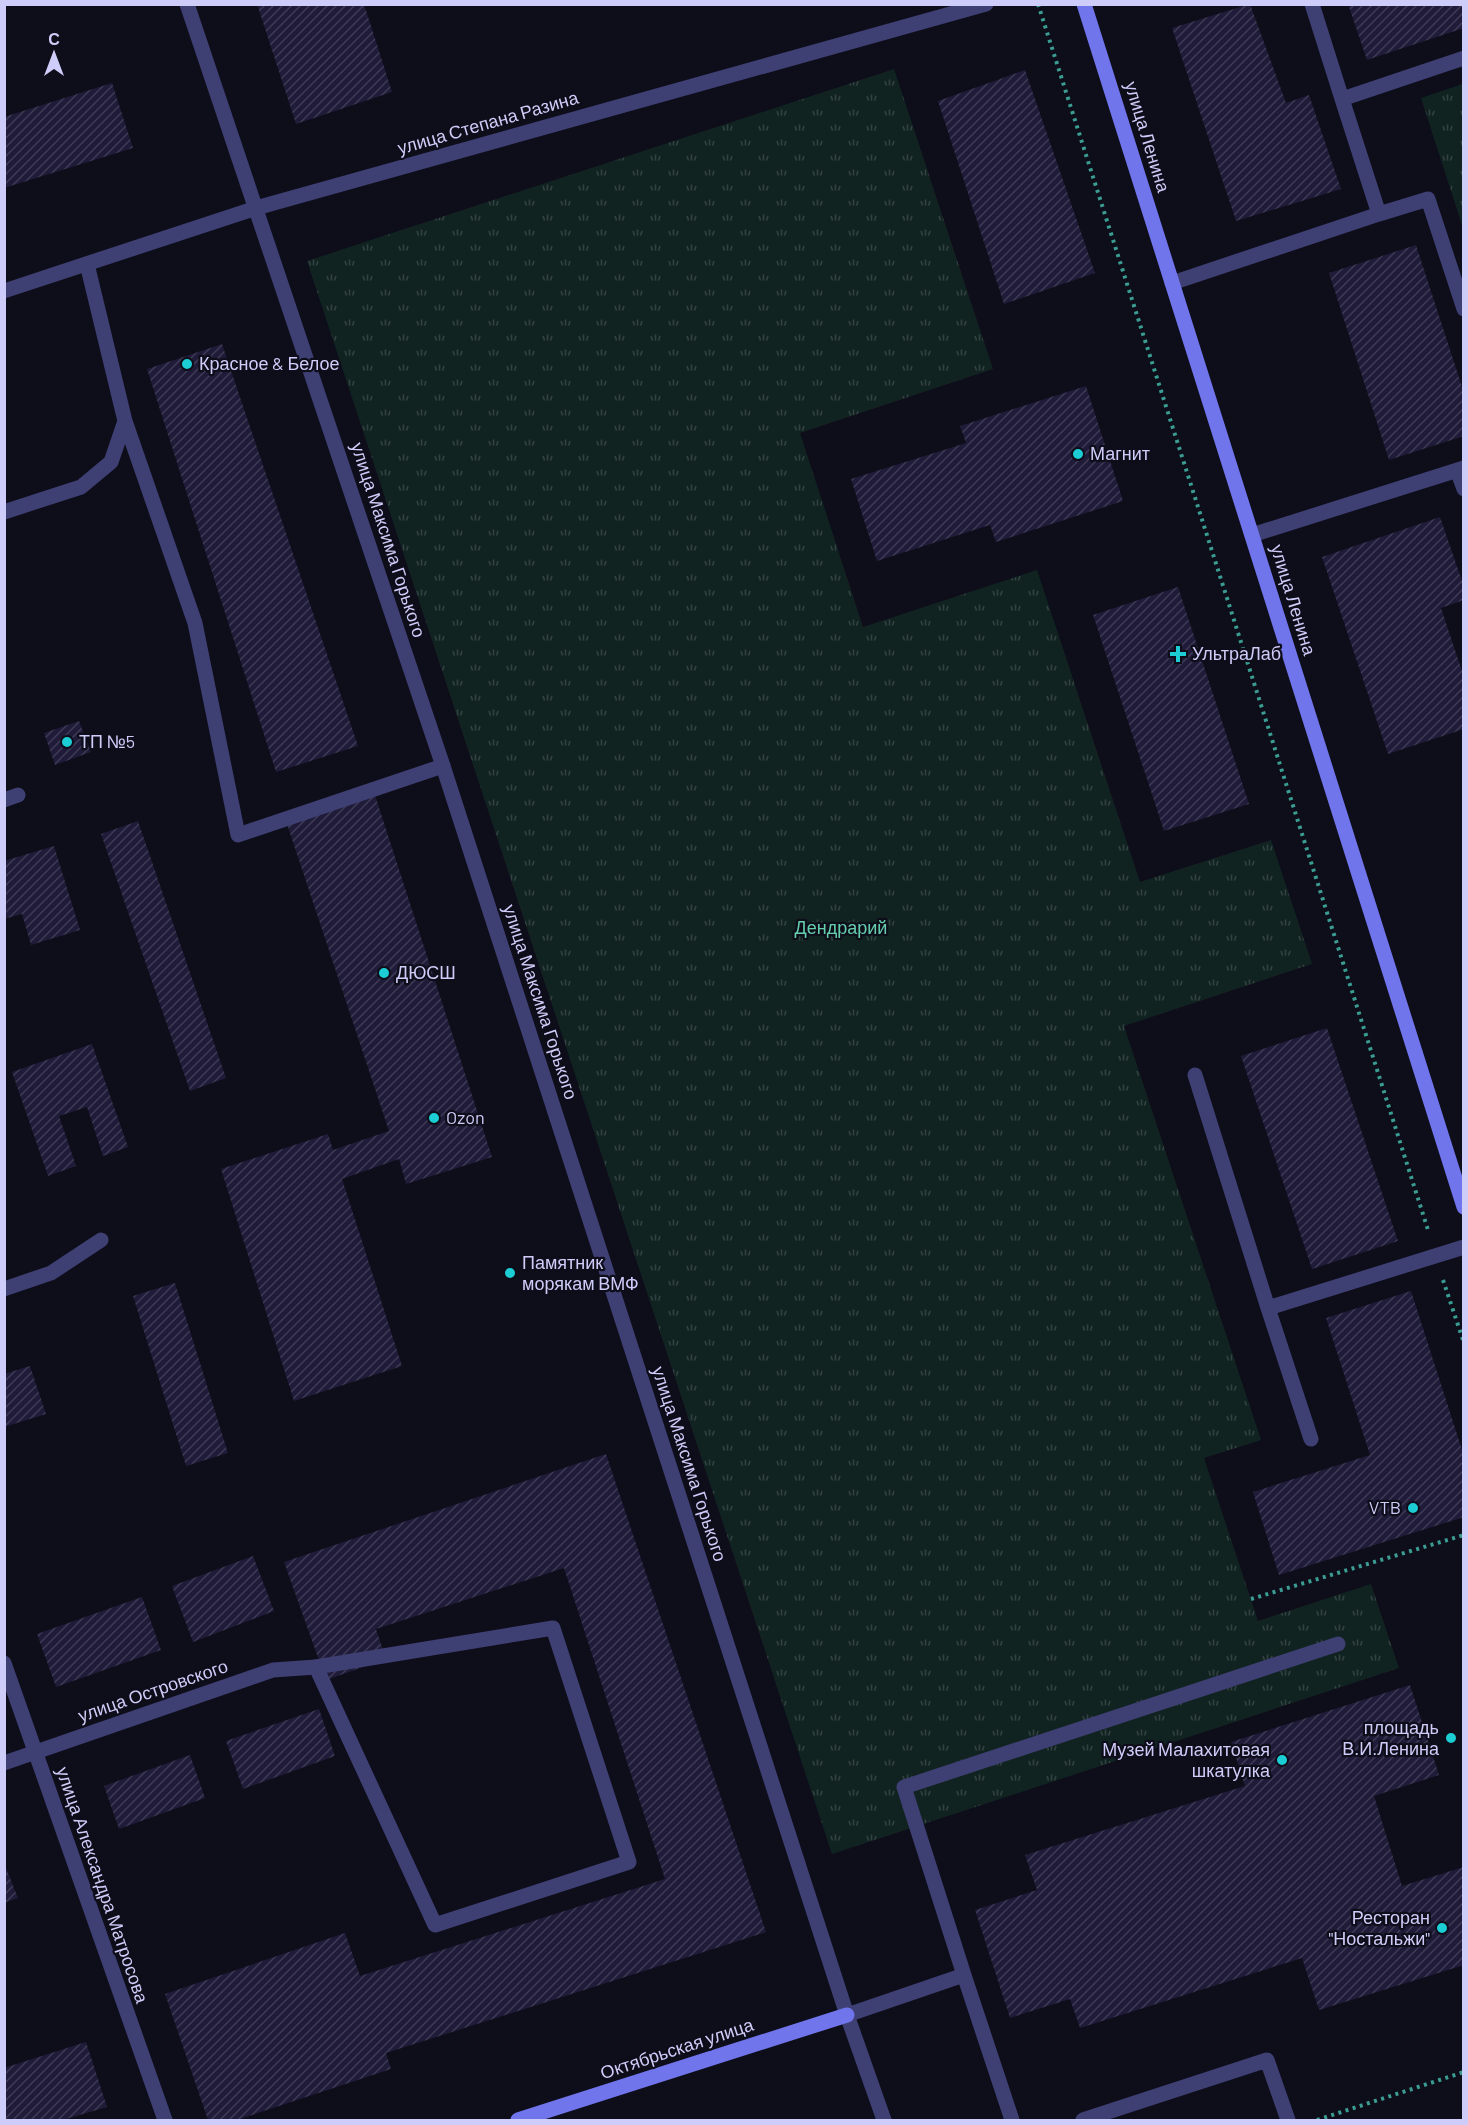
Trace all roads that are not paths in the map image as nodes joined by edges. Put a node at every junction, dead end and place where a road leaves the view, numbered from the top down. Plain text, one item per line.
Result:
1 (187, 4) edge
2 (986, 4) edge
3 (1084, 4) edge
4 (1312, 4) edge
5 (1464, 58) edge
6 (1342, 99) junction
7 (256, 207) junction
8 (1379, 214) junction
9 (87, 264) junction
10 (1172, 283) junction
11 (4, 291) edge
12 (1464, 309) edge
13 (125, 421) junction
14 (1460, 469) edge
15 (1464, 489) edge
16 (4, 513) edge
17 (1252, 535) junction
18 (443, 766) junction
19 (1195, 1075) dead end
20 (1464, 1207) edge
21 (101, 1240) dead end
22 (1464, 1247) edge
23 (4, 1289) edge
24 (1268, 1308) junction
25 (1311, 1439) dead end
26 (1338, 1644) dead end
27 (4, 1663) edge
28 (316, 1667) junction
29 (35, 1752) junction
30 (4, 1763) edge
31 (964, 1975) junction
32 (847, 2014) junction
33 (165, 2121) edge
34 (518, 2121) edge
35 (884, 2121) edge
36 (1012, 2121) edge
37 (1083, 2121) edge
38 (1288, 2121) edge

1 - 7 street, улица Максима Горького
2 - 7 street, улица Степана Разина
3 - 10 street, улица Ленина
4 - 6 street
5 - 6 street
6 - 8 street
7 - 9 street, улица Степана Разина
7 - 18 street, улица Максима Горького
8 - 10 street
8 - 12 street
9 - 11 street, улица Степана Разина
9 - 13 street
10 - 17 street, улица Ленина
13 - 16 street
13 - 18 street
14 - 15 street
14 - 17 street
17 - 20 street, улица Ленина
18 - 32 street, улица Максима Горького
19 - 24 street
21 - 23 street
22 - 24 street
24 - 25 street
26 - 31 street
27 - 29 street, улица Александра Матросова
28 - 28 street, улица Островского
28 - 29 street, улица Островского
29 - 30 street, улица Островского
29 - 33 street, улица Александра Матросова
31 - 32 street
31 - 36 street
32 - 34 street, Октябрьская улица
32 - 35 street, улица Максима Горького
37 - 38 street

